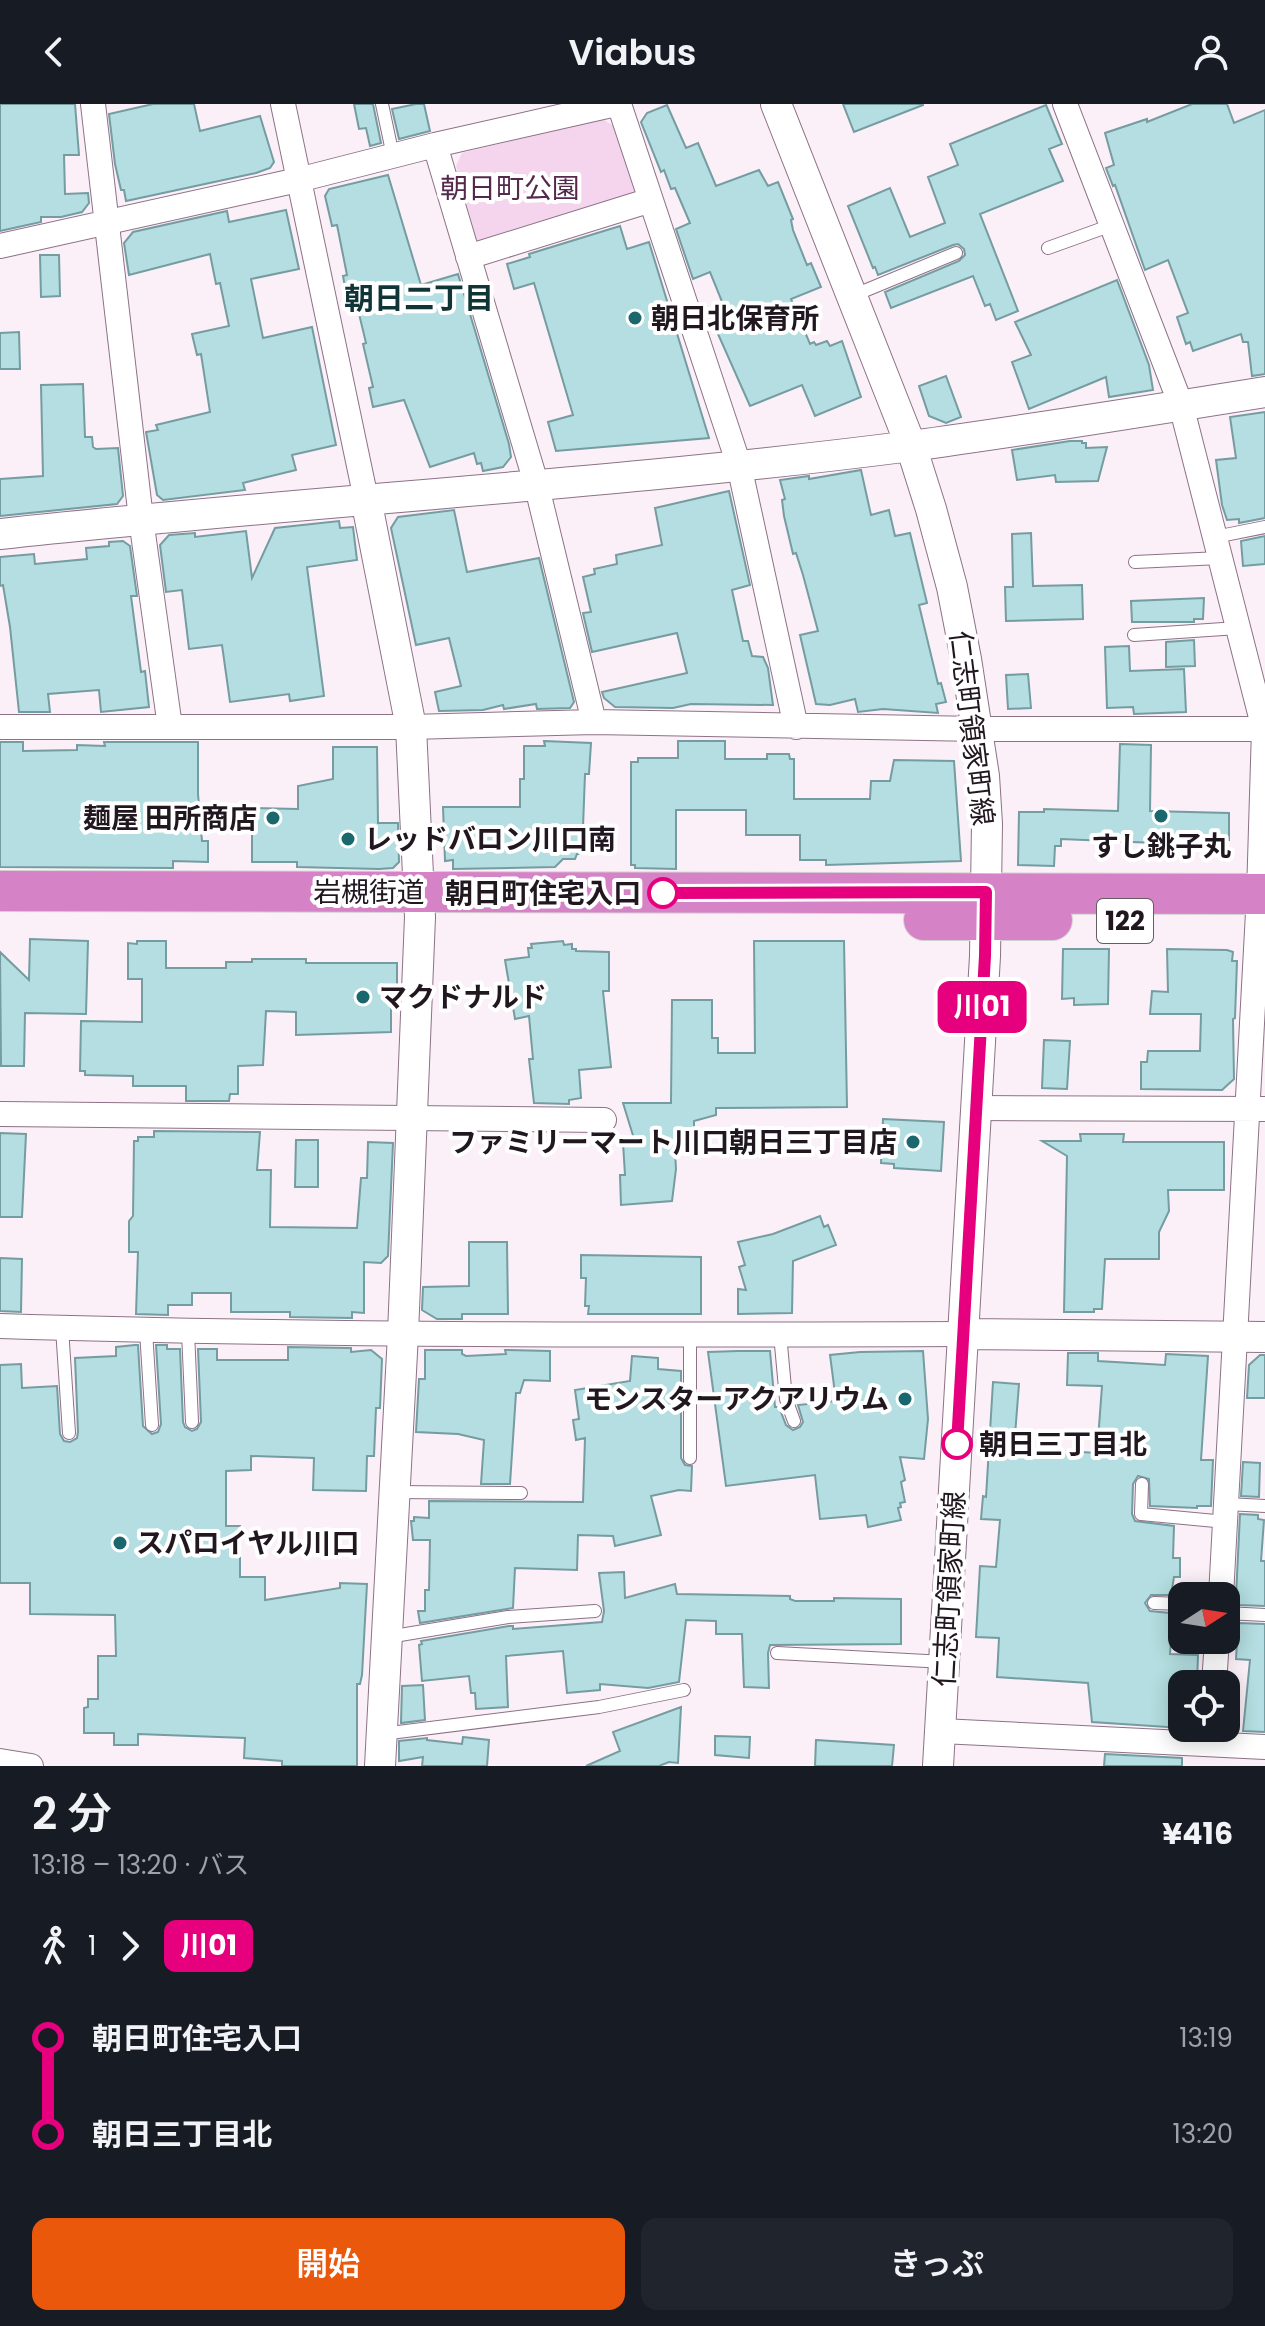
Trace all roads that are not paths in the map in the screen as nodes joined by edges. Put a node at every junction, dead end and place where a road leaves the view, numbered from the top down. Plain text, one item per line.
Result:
1 (93, 104) edge
2 (283, 104) edge
3 (382, 104) edge
4 (618, 104) edge
5 (776, 104) edge
6 (1070, 105) edge
7 (435, 145) junction
8 (393, 156) junction
9 (298, 180) junction
10 (651, 200) junction
11 (107, 222) junction
12 (1112, 225) junction
13 (0, 246) edge
14 (1048, 248) dead end
15 (956, 253) dead end
16 (468, 257) junction
17 (852, 296) junction
18 (1265, 392) edge
19 (1181, 405) junction
20 (911, 446) junction
21 (739, 465) junction
22 (536, 483) junction
23 (366, 499) junction
24 (141, 519) junction
25 (1265, 527) edge
26 (0, 534) edge
27 (1217, 547) junction
28 (1135, 562) dead end
29 (1238, 628) junction
30 (1134, 635) dead end
31 (594, 722) junction
32 (0, 727) edge
33 (170, 727) junction
34 (411, 727) junction
35 (796, 727) junction
36 (978, 729) junction
37 (1265, 729) edge
38 (0, 891) edge
39 (420, 904) junction
40 (986, 906) junction
41 (1261, 908) edge
42 (0, 918) edge
43 (976, 1108) junction
44 (1255, 1109) edge
45 (0, 1114) edge
46 (412, 1117) junction
47 (604, 1120) dead end
48 (0, 1326) edge
49 (62, 1328) junction
50 (146, 1331) junction
51 (188, 1332) junction
52 (403, 1334) junction
53 (780, 1334) junction
54 (963, 1334) junction
55 (690, 1335) junction
56 (1234, 1337) junction
57 (1265, 1337) edge
58 (794, 1421) dead end
59 (192, 1422) dead end
60 (152, 1425) dead end
61 (69, 1433) dead end
62 (690, 1458) dead end
63 (1142, 1484) dead end
64 (395, 1492) junction
65 (521, 1493) dead end
66 (1265, 1506) edge
67 (1226, 1513) junction
68 (1222, 1582) edge
69 (1154, 1603) dead end
70 (1168, 1604) edge
71 (595, 1611) dead end
72 (1240, 1614) edge
73 (1265, 1615) edge
74 (387, 1637) junction
75 (777, 1653) dead end
76 (945, 1662) junction
77 (684, 1690) dead end
78 (941, 1731) junction
79 (382, 1734) junction
80 (1209, 1746) edge
81 (1265, 1747) edge
82 (0, 1761) edge
83 (31, 1766) edge
84 (380, 1766) edge
85 (938, 1766) edge

1 - 11 street
2 - 9 street
3 - 8 lane
4 - 7 street
4 - 10 street
5 - 17 street, 仁志町領家町線
6 - 12 street
7 - 8 street
7 - 16 street
8 - 9 street
9 - 11 street
9 - 23 street
10 - 16 street
10 - 21 street
11 - 13 street
11 - 24 street
12 - 14 lane
12 - 19 street
15 - 17 lane
16 - 22 street
17 - 20 street, 仁志町領家町線
18 - 19 street
19 - 20 street
19 - 27 street
20 - 21 street
20 - 36 street, 仁志町領家町線
21 - 22 street
21 - 35 street
22 - 23 street
22 - 31 street
23 - 24 street
23 - 34 street
24 - 26 street
24 - 33 street
25 - 27 lane
27 - 28 lane
27 - 29 street
29 - 30 lane
29 - 37 street
31 - 34 street
31 - 35 street
32 - 33 street
33 - 34 street
34 - 39 street
35 - 36 street
36 - 37 street
36 - 40 street, 仁志町領家町線
37 - 41 street
38 - 39 highway, 岩槻街道 / 122
39 - 40 highway, 岩槻街道 / 122
39 - 42 highway, 岩槻街道 / 122
39 - 46 street
40 - 41 highway, 岩槻街道 / 122
40 - 43 street, 仁志町領家町線
41 - 44 street
43 - 44 street
43 - 54 street, 仁志町領家町線
44 - 56 street
45 - 46 street
46 - 47 street
46 - 52 street
48 - 49 street
49 - 50 street
49 - 61 lane
50 - 51 street
50 - 60 lane
51 - 52 street
51 - 59 lane
52 - 55 street
52 - 64 street
53 - 54 street
53 - 55 street
53 - 58 lane
54 - 56 street
54 - 76 street, 仁志町領家町線
55 - 62 lane
56 - 57 street
56 - 67 street
63 - 67 lane
64 - 65 lane
64 - 74 street
66 - 67 lane
67 - 68 street
69 - 70 lane
71 - 74 lane
72 - 73 lane
74 - 79 street
75 - 76 lane
76 - 78 street, 仁志町領家町線
77 - 79 lane
78 - 80 street
78 - 85 street, 仁志町領家町線
79 - 84 street
80 - 81 street
82 - 83 street

